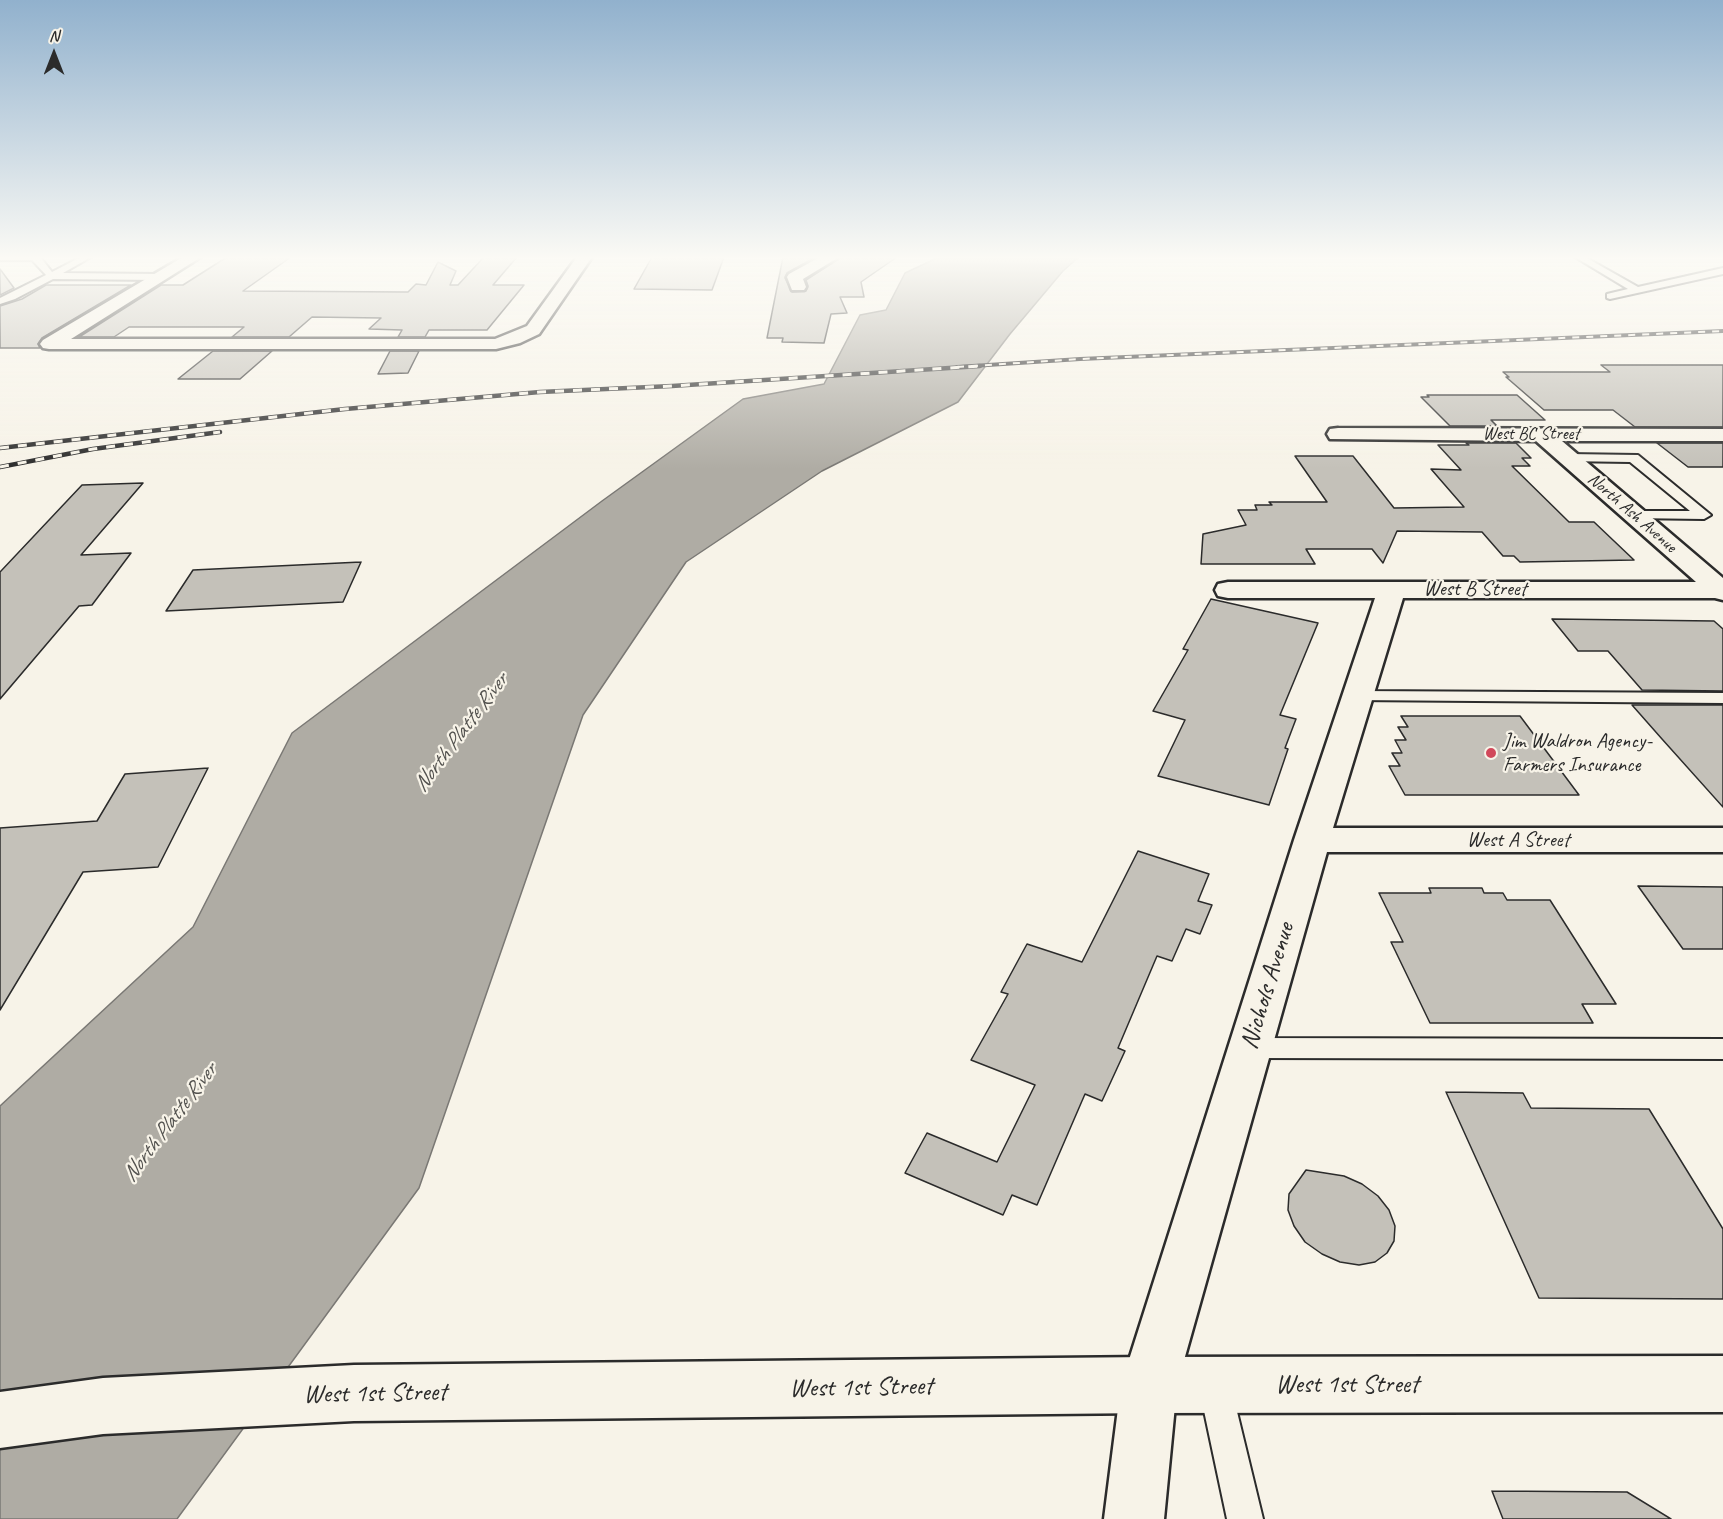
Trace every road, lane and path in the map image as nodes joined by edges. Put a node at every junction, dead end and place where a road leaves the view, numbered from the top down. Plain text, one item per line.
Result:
1 (76, 328) edge
2 (534, 328) edge
3 (1338, 434) dead end
4 (1541, 434) junction
5 (1723, 435) edge
6 (1568, 458) junction
7 (1634, 515) junction
8 (1392, 589) junction
9 (1228, 590) dead end
10 (1722, 590) edge
11 (1358, 696) junction
12 (1723, 698) edge
13 (1312, 840) junction
14 (1723, 840) edge
15 (1250, 1047) junction
16 (1723, 1049) edge
17 (1723, 1384) edge
18 (1149, 1385) junction
19 (1215, 1385) junction
20 (0, 1420) edge
21 (1134, 1519) edge
22 (1245, 1519) edge

1 - 2 street
3 - 4 street, West BC Street
4 - 5 street, West BC Street
4 - 6 street, North Ash Avenue
6 - 7 street, North Ash Avenue
6 - 7 lane
7 - 10 street, North Ash Avenue
8 - 9 street, West B Street
8 - 10 street, West B Street
8 - 11 street, Nichols Avenue
11 - 12 lane
11 - 13 street, Nichols Avenue
13 - 14 street, West A Street
13 - 15 street, Nichols Avenue
15 - 16 lane
15 - 18 street, Nichols Avenue
17 - 19 street, West 1st Street
18 - 19 street, West 1st Street
18 - 20 street, West 1st Street
18 - 21 street, Nichols Avenue
19 - 22 lane

